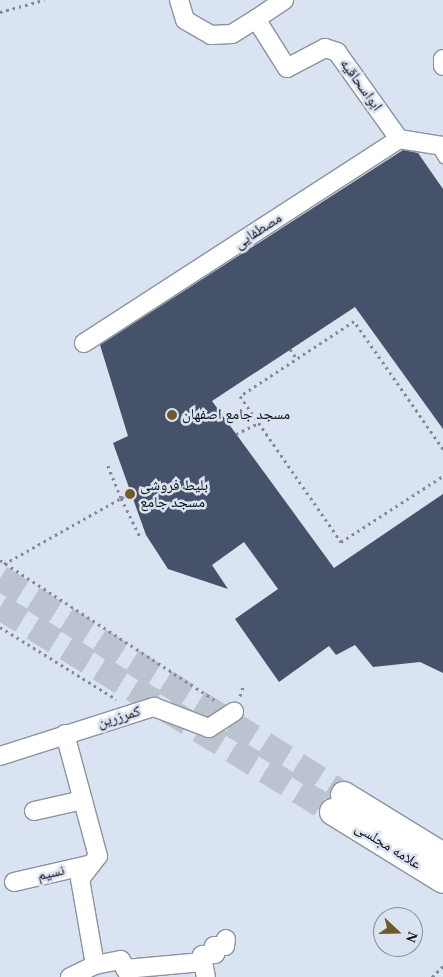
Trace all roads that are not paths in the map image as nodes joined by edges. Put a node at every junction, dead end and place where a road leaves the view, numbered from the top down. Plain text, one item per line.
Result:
1 (179, 0) edge
2 (284, 0) edge
3 (256, 19) junction
4 (443, 60) edge
5 (443, 66) edge
6 (399, 138) junction
7 (441, 150) edge
8 (84, 343) dead end
9 (234, 712) road end
10 (65, 734) junction
11 (0, 756) edge
12 (84, 800) junction
13 (34, 811) dead end
14 (443, 856) edge
15 (88, 865) junction
16 (443, 880) edge
17 (14, 882) dead end
18 (226, 939) dead end
19 (95, 964) junction
20 (204, 970) edge
21 (127, 973) edge
22 (70, 977) edge

1 - 3 street
2 - 3 street
3 - 6 street, ابواسحاقیه
4 - 5 street
6 - 7 street
6 - 8 street, مصطفایی
9 - 10 street, کمرزرین
10 - 11 street, کمرزرین
10 - 12 street
12 - 13 street
12 - 15 street
14 - 16 main road, علامه مجلسی
15 - 17 street, نسیم
15 - 19 street
18 - 20 street
19 - 21 street
19 - 22 street
20 - 21 street

